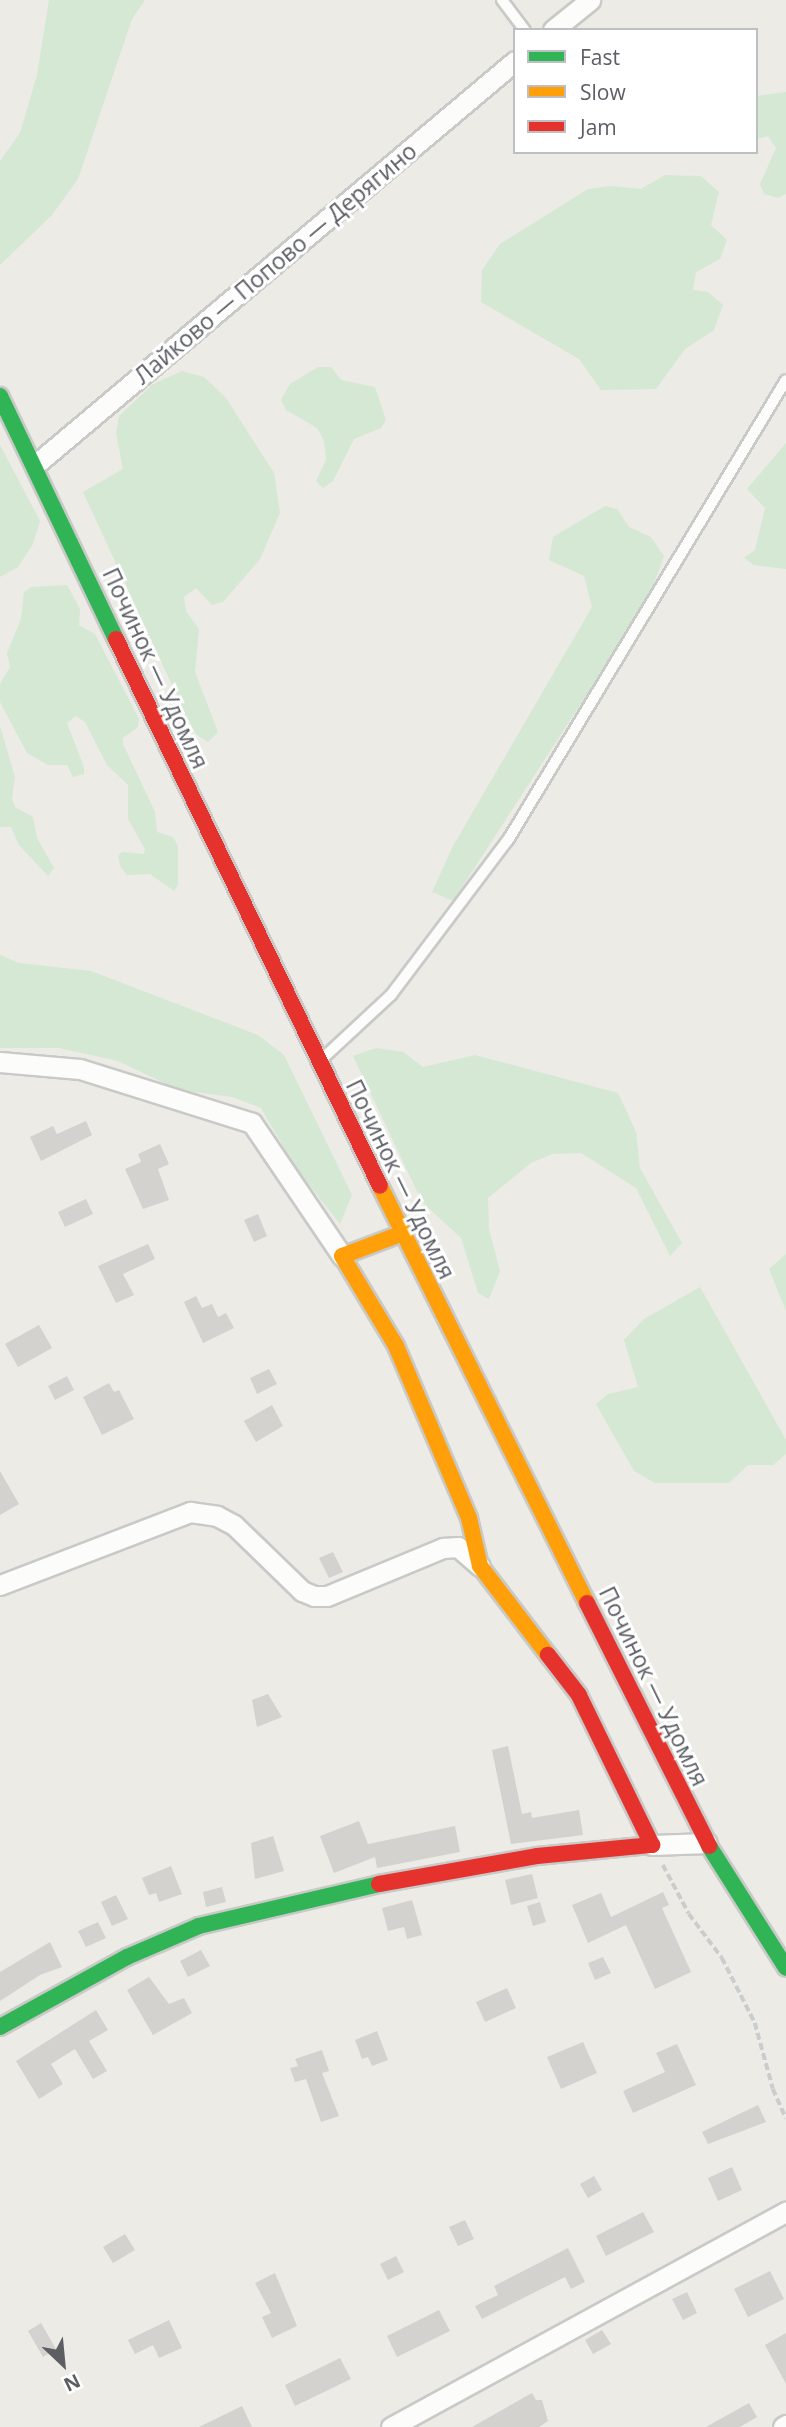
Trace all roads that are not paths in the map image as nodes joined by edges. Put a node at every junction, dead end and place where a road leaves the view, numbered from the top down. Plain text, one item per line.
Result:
1 (502, 0) edge
2 (590, 0) edge
3 (523, 28) edge
4 (555, 28) edge
5 (513, 63) edge
6 (786, 380) edge
7 (0, 396) edge
8 (34, 465) junction
9 (0, 1062) edge
10 (318, 1062) junction
11 (403, 1233) junction
12 (342, 1256) junction
13 (480, 1566) junction
14 (0, 1585) edge
15 (707, 1843) junction
16 (652, 1845) junction
17 (786, 1968) edge
18 (0, 2027) edge
19 (786, 2212) edge
20 (391, 2427) edge

1 - 3 lane
2 - 4 street
5 - 8 street, Лайково — Попово — Дерягино
6 - 10 lane
7 - 8 main road, Починок — Удомля
8 - 10 main road, Починок — Удомля
9 - 12 street
10 - 11 main road, Починок — Удомля
11 - 12 main road
11 - 15 main road, Починок — Удомля
12 - 13 main road
13 - 14 street
13 - 16 main road
15 - 16 street
15 - 17 main road, Починок — Удомля
16 - 18 main road
19 - 20 street

